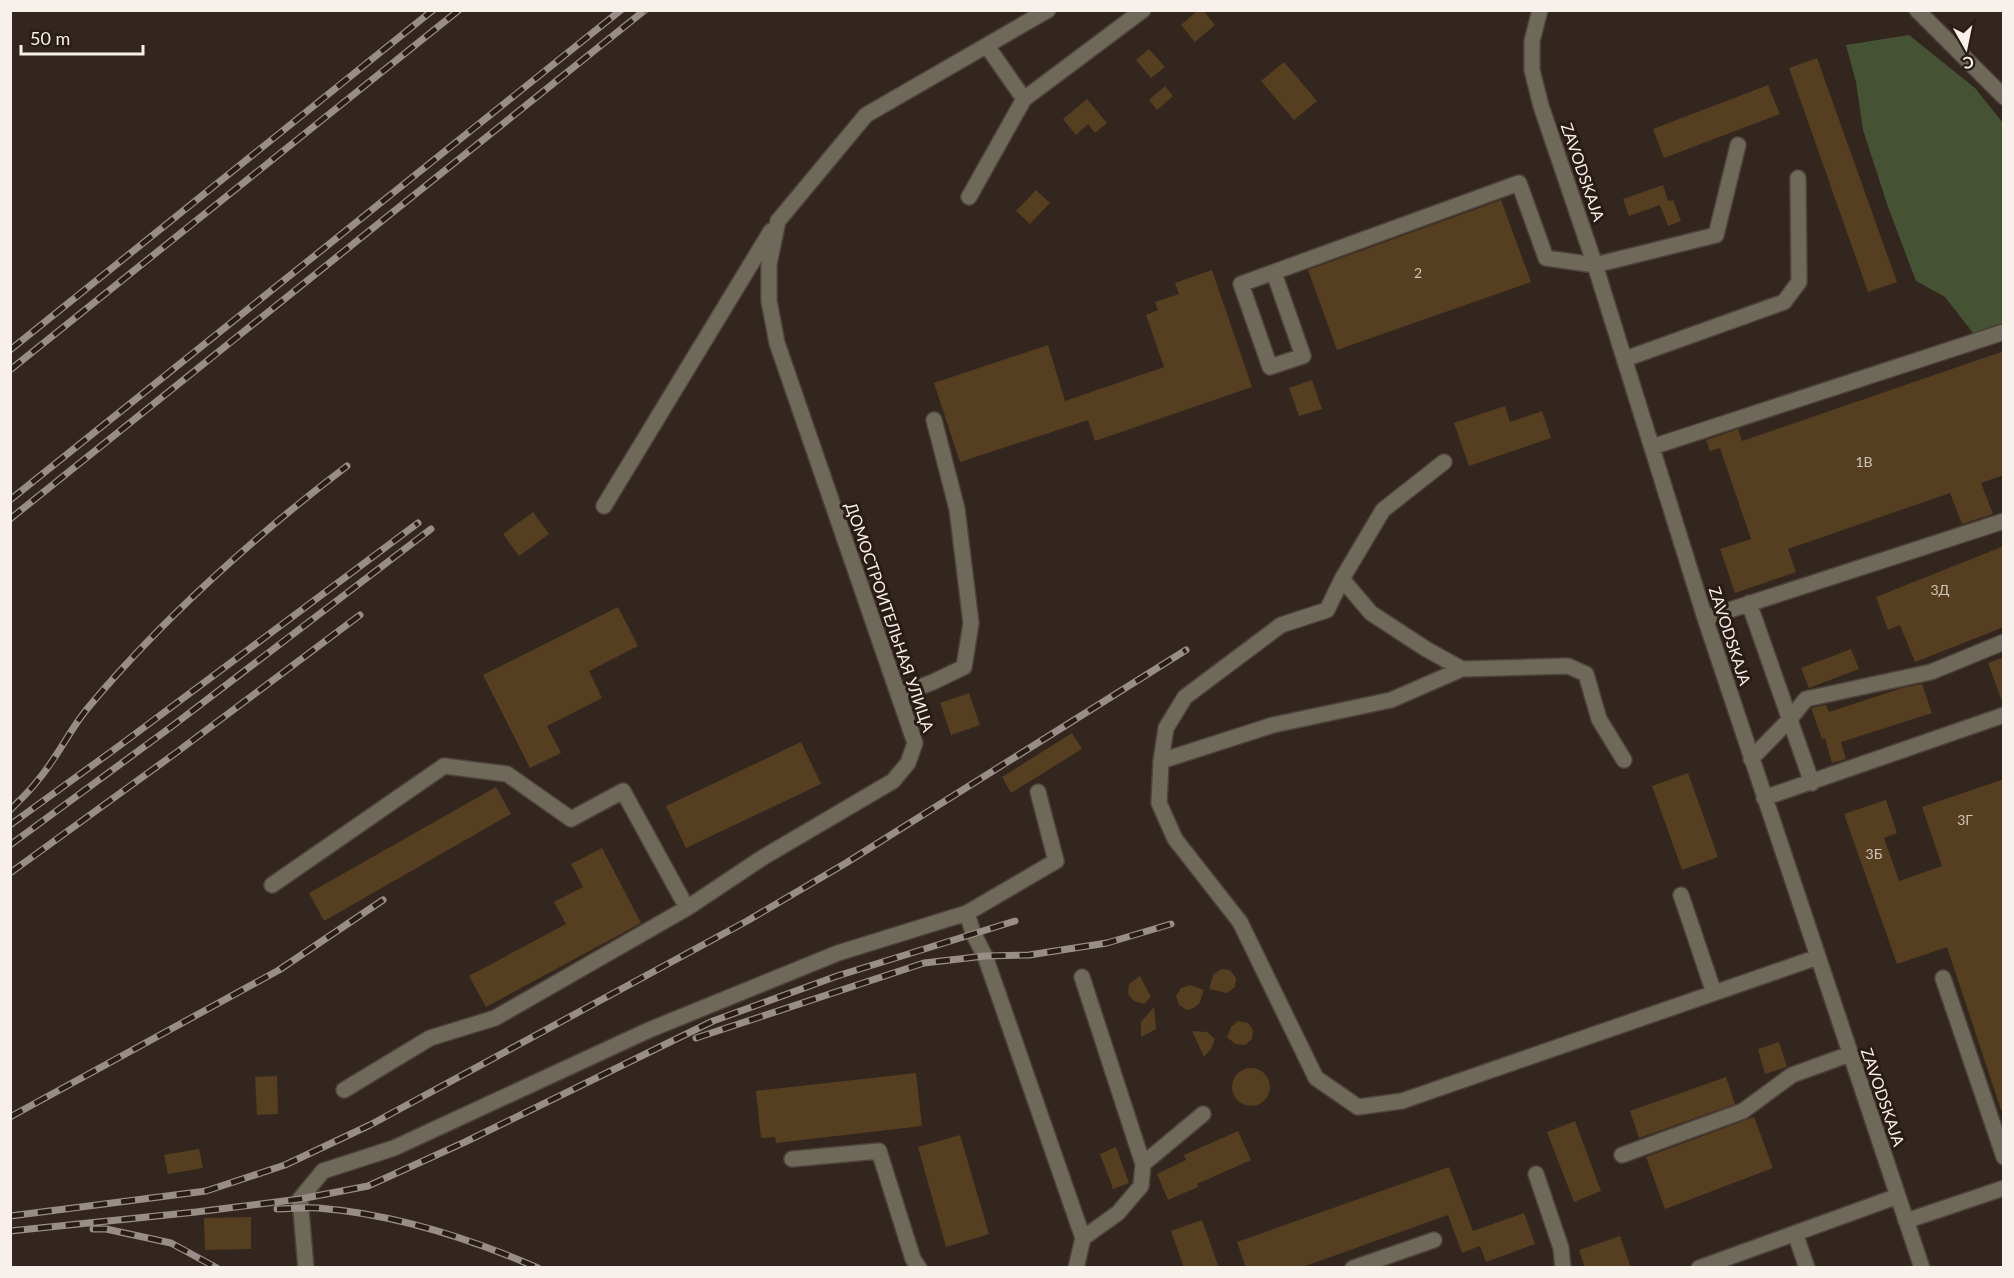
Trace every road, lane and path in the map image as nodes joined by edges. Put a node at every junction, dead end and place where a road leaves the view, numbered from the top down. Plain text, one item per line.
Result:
1 (1048, 10) edge
2 (1143, 10) edge
3 (1540, 10) edge
4 (1917, 10) edge
5 (987, 46) junction
6 (2004, 97) edge
7 (1024, 99) junction
8 (1738, 145) dead end
9 (1798, 178) dead end
10 (969, 197) dead end
11 (778, 221) junction
12 (1595, 265) junction
13 (1274, 273) junction
14 (2004, 332) edge
15 (1624, 359) junction
16 (934, 420) dead end
17 (1652, 447) junction
18 (1444, 462) dead end
19 (604, 506) dead end
20 (2004, 521) edge
21 (1342, 579) junction
22 (1749, 603) junction
23 (1705, 618) junction
24 (2004, 642) edge
25 (1462, 669) junction
26 (899, 695) junction
27 (2004, 716) edge
28 (1790, 720) junction
29 (1751, 759) junction
30 (1624, 760) dead end
31 (1161, 761) junction
32 (1812, 783) junction
33 (1038, 792) dead end
34 (1764, 798) junction
35 (272, 885) dead end
36 (1681, 895) dead end
37 (687, 908) junction
38 (967, 913) junction
39 (1818, 957) junction
40 (1082, 977) dead end
41 (1943, 978) dead end
42 (1714, 993) junction
43 (1850, 1054) junction
44 (344, 1090) dead end
45 (1203, 1114) dead end
46 (1622, 1155) dead end
47 (2004, 1156) edge
48 (792, 1159) dead end
49 (1143, 1164) junction
50 (1536, 1174) dead end
51 (2004, 1188) edge
52 (1898, 1196) junction
53 (1906, 1221) junction
54 (1795, 1233) junction
55 (1083, 1238) junction
56 (1434, 1240) dead end
57 (306, 1268) edge
58 (919, 1268) edge
59 (1076, 1268) edge
60 (1353, 1268) edge
61 (1563, 1268) edge
62 (1699, 1268) edge
63 (1807, 1268) edge
64 (1922, 1268) edge

1 - 5 street, ДОМОСТРОИТЕЛЬНАЯ УЛИЦА
2 - 7 street
3 - 12 street, ZAVODSKAJA
4 - 6 street
5 - 7 street
5 - 11 street, ДОМОСТРОИТЕЛЬНАЯ УЛИЦА
7 - 10 street
8 - 12 street
9 - 15 street
11 - 19 street
11 - 26 street, ДОМОСТРОИТЕЛЬНАЯ УЛИЦА
12 - 13 street
12 - 15 street, ZAVODSKAJA
13 - 13 street
14 - 17 street
15 - 17 street, ZAVODSKAJA
16 - 26 street
17 - 23 street, ZAVODSKAJA
18 - 21 street
20 - 22 street
21 - 25 street
21 - 31 street
22 - 23 street
22 - 28 street
23 - 29 street, ZAVODSKAJA
24 - 28 street
25 - 30 street
25 - 31 street
26 - 37 street, ДОМОСТРОИТЕЛЬНАЯ УЛИЦА
27 - 32 street
28 - 29 street
28 - 32 street
29 - 34 street, ZAVODSKAJA
31 - 42 street
32 - 34 street
33 - 38 street
34 - 39 street, ZAVODSKAJA
35 - 37 street
36 - 42 street
37 - 44 street, ДОМОСТРОИТЕЛЬНАЯ УЛИЦА
38 - 55 street
38 - 57 street
39 - 42 street
39 - 43 street, ZAVODSKAJA
40 - 49 street
41 - 47 street
43 - 46 street
43 - 52 street, ZAVODSKAJA
45 - 49 street
48 - 58 street
49 - 55 street
50 - 61 street
51 - 53 street
52 - 53 street, ZAVODSKAJA
52 - 54 street
53 - 64 street, ZAVODSKAJA
54 - 62 street
54 - 63 street
55 - 59 street
56 - 60 street

